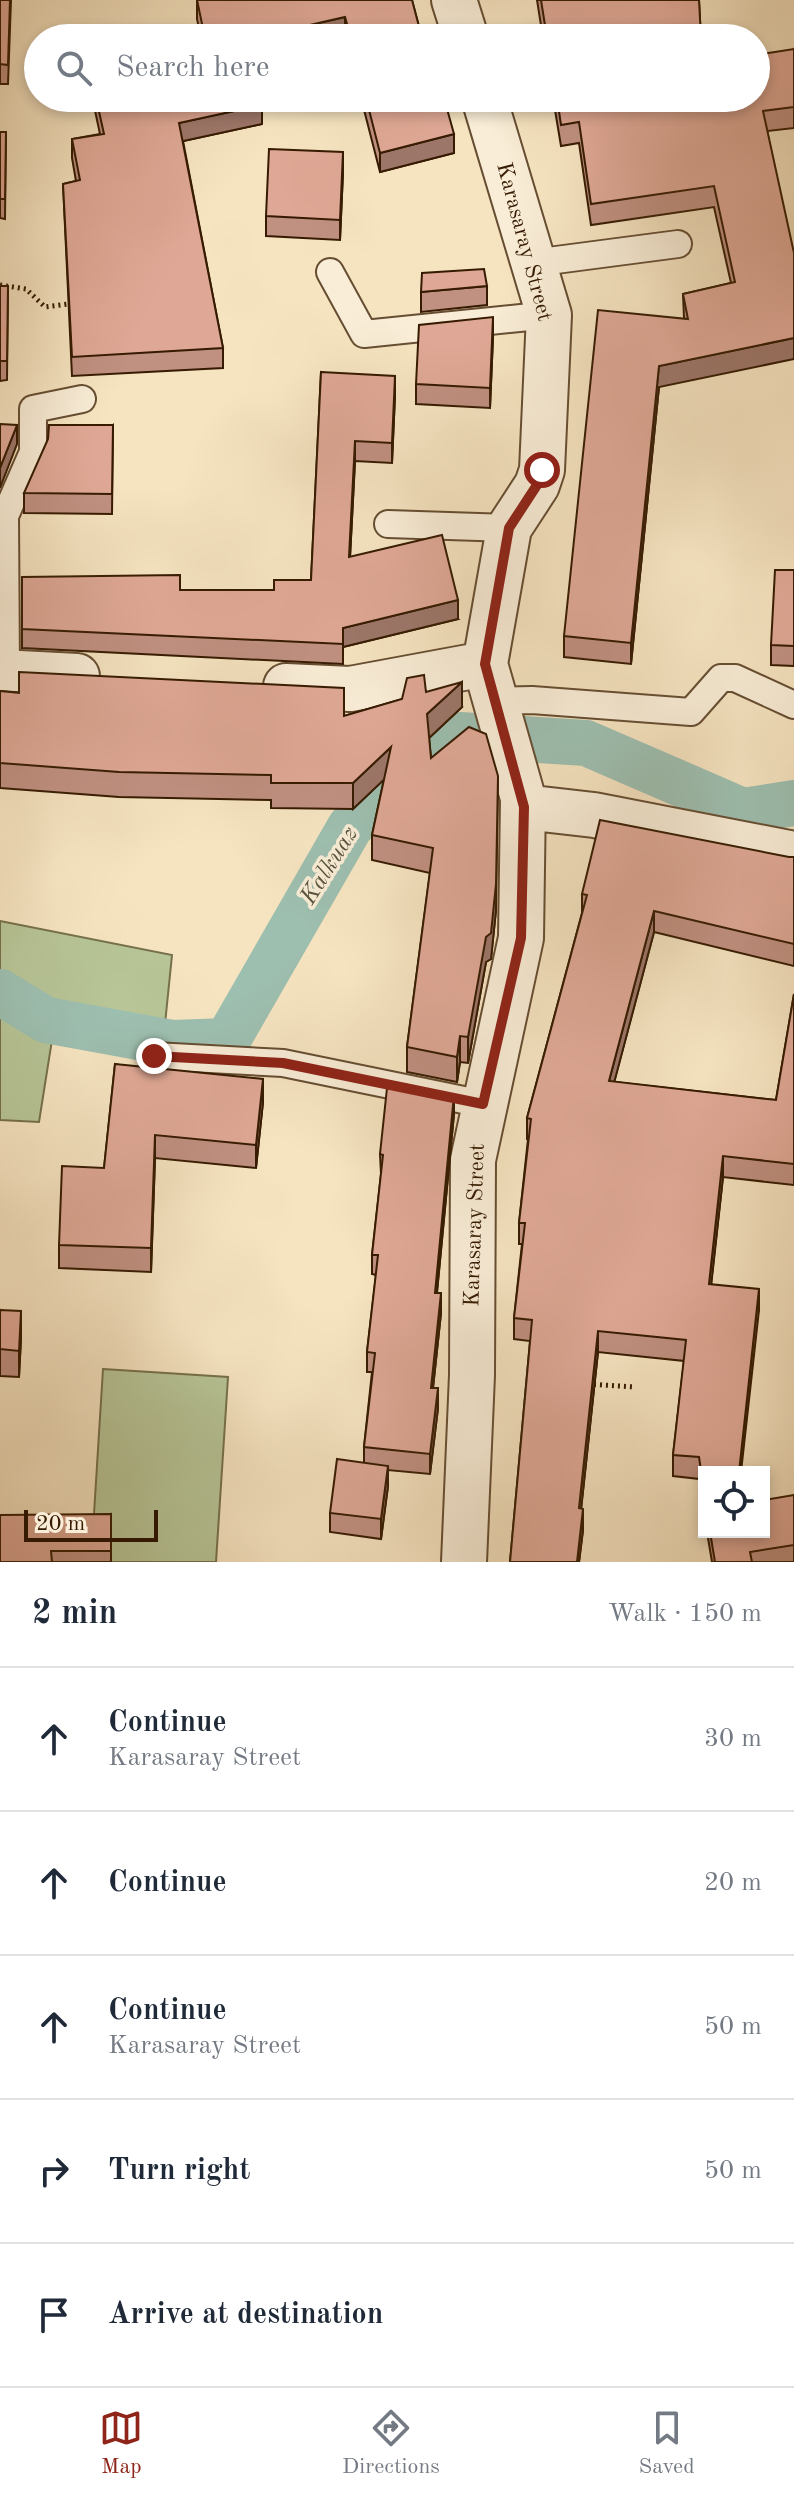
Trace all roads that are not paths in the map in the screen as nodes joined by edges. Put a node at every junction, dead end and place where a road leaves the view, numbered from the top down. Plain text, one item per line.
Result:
1 (454, 0) edge
2 (462, 24) edge
3 (488, 112) edge
4 (678, 244) dead end
5 (533, 263) junction
6 (330, 272) dead end
7 (549, 315) junction
8 (82, 399) dead end
9 (388, 524) dead end
10 (509, 528) junction
11 (3, 672) edge
12 (115, 678) edge
13 (241, 684) edge
14 (491, 689) junction
15 (794, 705) edge
16 (523, 802) junction
17 (794, 854) edge
18 (154, 1056) dead end
19 (483, 1104) junction
20 (464, 1562) edge

1 - 2 street
3 - 5 street, Karasaray Street
4 - 5 lane
5 - 7 street, Karasaray Street
6 - 7 lane
7 - 10 street, Karasaray Street
8 - 11 lane
9 - 10 lane
10 - 14 street, Karasaray Street
11 - 12 street
13 - 14 street
14 - 15 lane
14 - 16 street, Karasaray Street
16 - 17 street
16 - 19 street, Karasaray Street
18 - 19 lane
19 - 20 street, Karasaray Street

